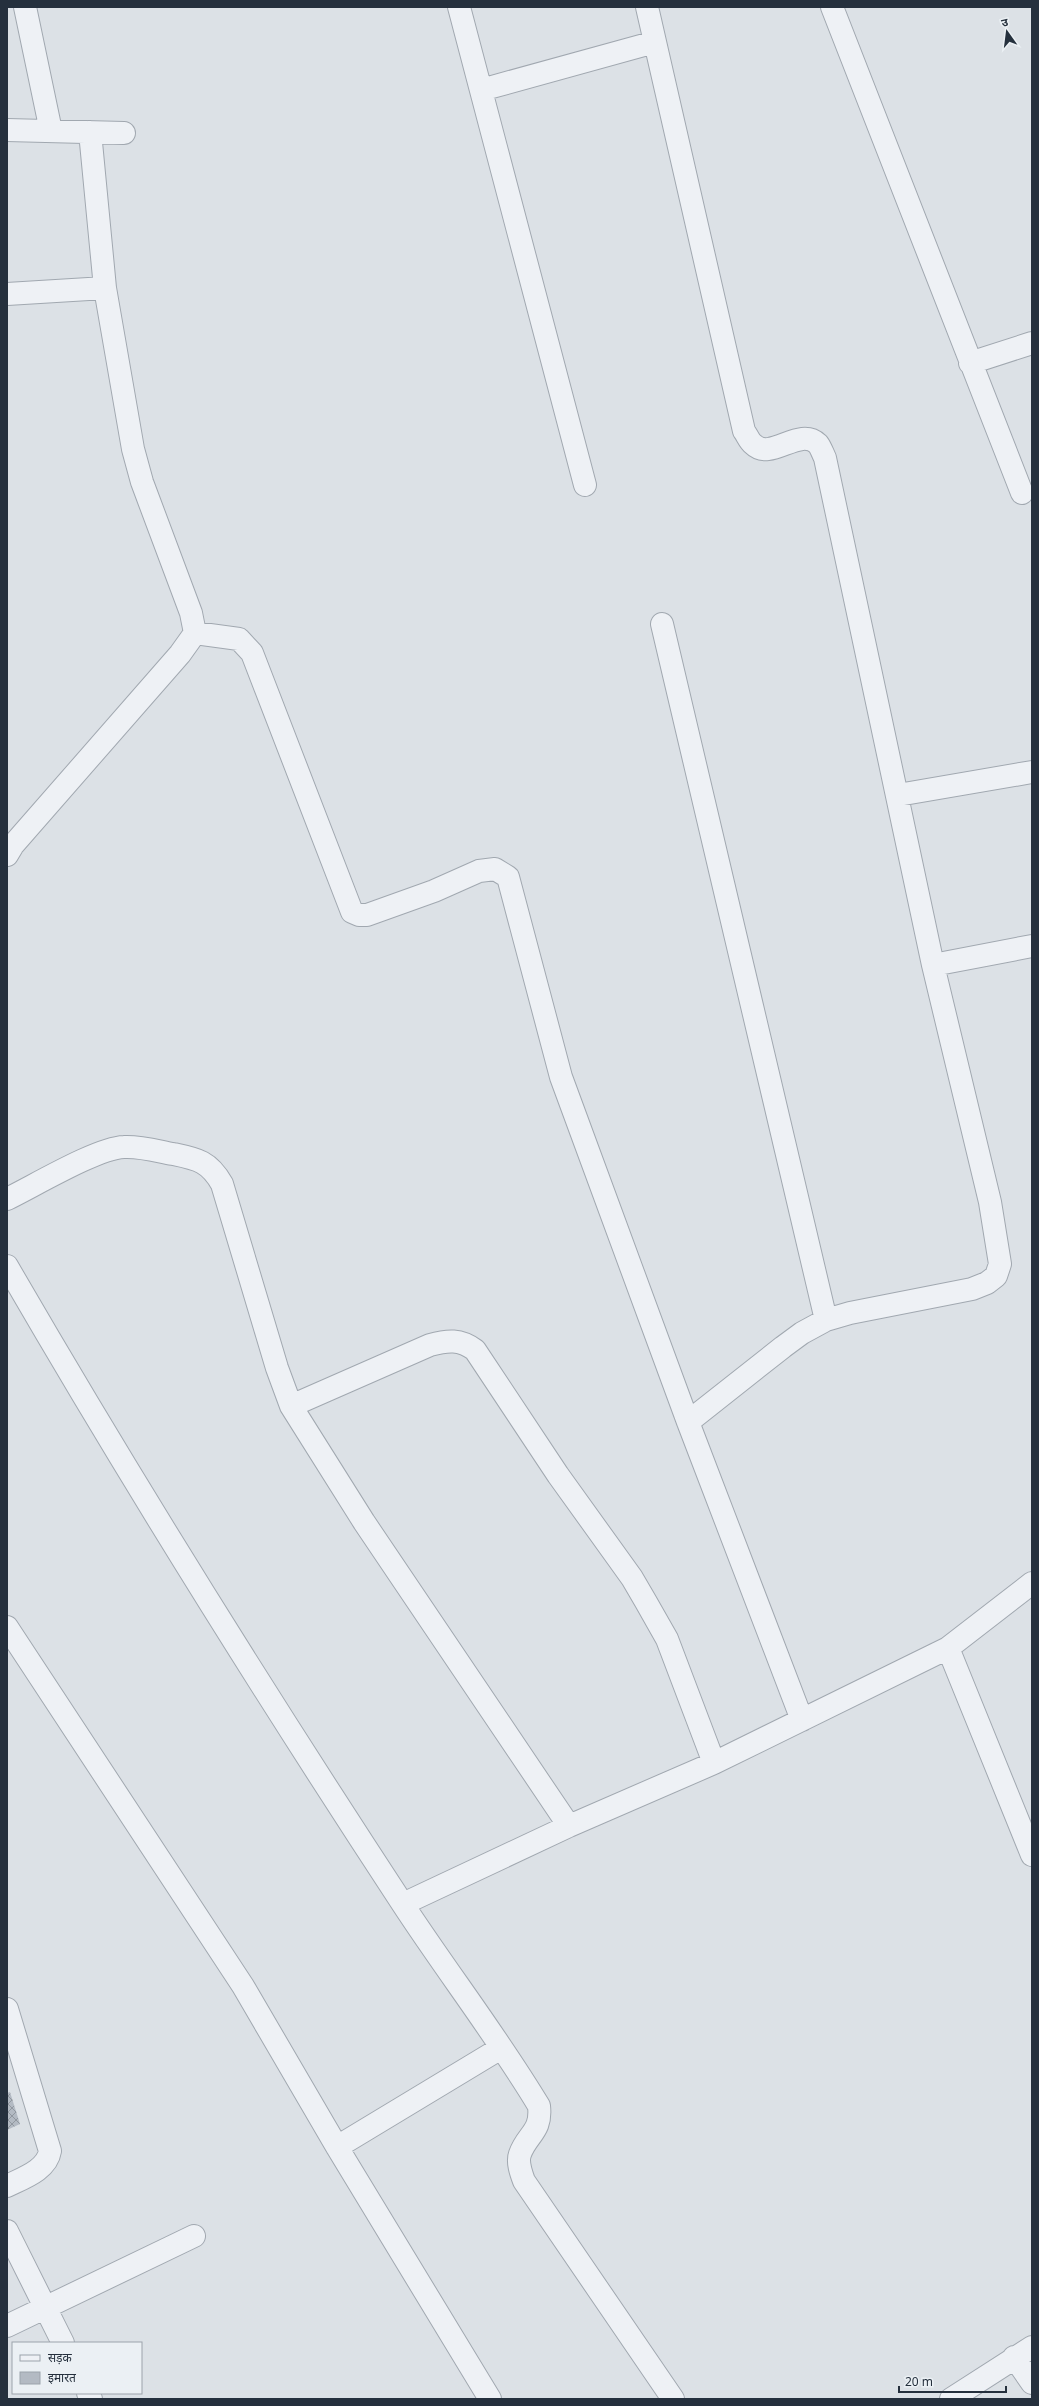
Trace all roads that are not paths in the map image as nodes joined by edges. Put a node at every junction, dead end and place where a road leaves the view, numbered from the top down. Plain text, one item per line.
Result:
1 (25, 7) edge
2 (460, 7) edge
3 (647, 7) edge
4 (832, 7) edge
5 (655, 42) junction
6 (481, 90) junction
7 (7, 130) edge
8 (51, 131) junction
9 (90, 132) junction
10 (124, 133) dead end
11 (106, 288) junction
12 (7, 294) edge
13 (1032, 343) edge
14 (970, 363) junction
15 (585, 485) dead end
16 (1022, 493) dead end
17 (662, 624) dead end
18 (194, 633) junction
19 (1032, 772) edge
20 (898, 795) junction
21 (7, 854) edge
22 (1032, 946) edge
23 (933, 966) junction
24 (7, 1199) edge
25 (7, 1266) edge
26 (826, 1320) junction
27 (291, 1406) junction
28 (688, 1422) junction
29 (1032, 1583) edge
30 (7, 1627) edge
31 (948, 1648) junction
32 (802, 1720) junction
33 (714, 1763) junction
34 (569, 1826) junction
35 (1032, 1855) edge
36 (403, 1904) junction
37 (7, 2009) edge
38 (501, 2048) junction
39 (337, 2147) junction
40 (7, 2186) edge
41 (7, 2231) edge
42 (194, 2236) dead end
43 (45, 2308) junction
44 (7, 2326) edge
45 (62, 2342) edge
46 (1023, 2352) edge
47 (1032, 2383) edge
48 (490, 2399) edge
49 (673, 2399) edge
50 (951, 2399) edge

1 - 8 street
2 - 6 street
3 - 5 street
4 - 14 street
5 - 6 street
5 - 20 street
6 - 15 street
7 - 8 street
8 - 9 street
9 - 10 street
9 - 11 street
11 - 12 street
11 - 18 street
13 - 14 street
14 - 16 street
17 - 26 street
18 - 21 street
18 - 28 street
19 - 20 street
20 - 23 street
22 - 23 street
23 - 26 street
24 - 27 street
25 - 36 street
26 - 28 street
27 - 33 street
27 - 34 street
28 - 32 street
29 - 31 street
30 - 39 street
31 - 32 street
31 - 35 street
32 - 33 street
33 - 34 street
34 - 36 street
36 - 38 street
37 - 40 street
38 - 39 street
38 - 49 street
39 - 48 street
41 - 43 street
42 - 43 street
43 - 44 street
43 - 45 street
46 - 47 street
46 - 50 street

